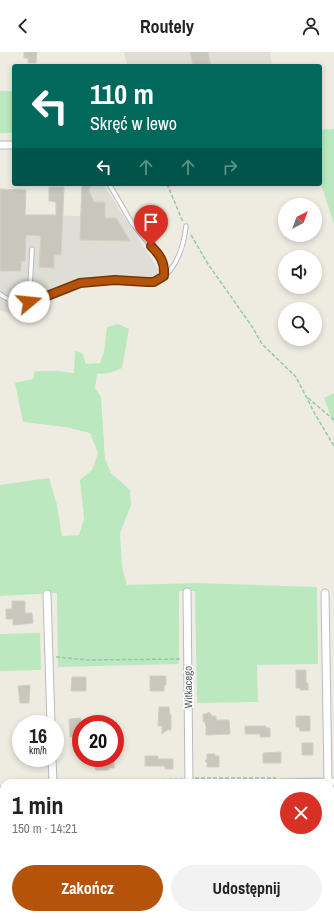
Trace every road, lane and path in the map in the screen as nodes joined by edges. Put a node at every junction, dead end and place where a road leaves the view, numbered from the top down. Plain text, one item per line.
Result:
1 (0, 145) edge
2 (12, 145) edge
3 (110, 186) edge
4 (168, 186) edge
5 (186, 226) junction
6 (32, 249) dead end
7 (164, 276) junction
8 (0, 294) edge
9 (16, 301) junction
10 (307, 397) junction
11 (334, 420) edge
12 (334, 446) edge
13 (187, 592) dead end
14 (325, 593) dead end
15 (47, 594) dead end
16 (49, 656) junction
17 (188, 659) junction
18 (51, 715) edge
19 (52, 767) edge
20 (53, 779) edge
21 (189, 779) edge
22 (331, 779) edge

1 - 2 street
3 - 7 lane
4 - 5 path
5 - 7 lane
5 - 10 path
6 - 9 lane
7 - 9 lane
8 - 9 lane
10 - 11 path
10 - 12 path
13 - 17 street, Witkacego
14 - 22 street
15 - 16 street
16 - 17 path
16 - 18 street
17 - 21 street, Witkacego
19 - 20 street

